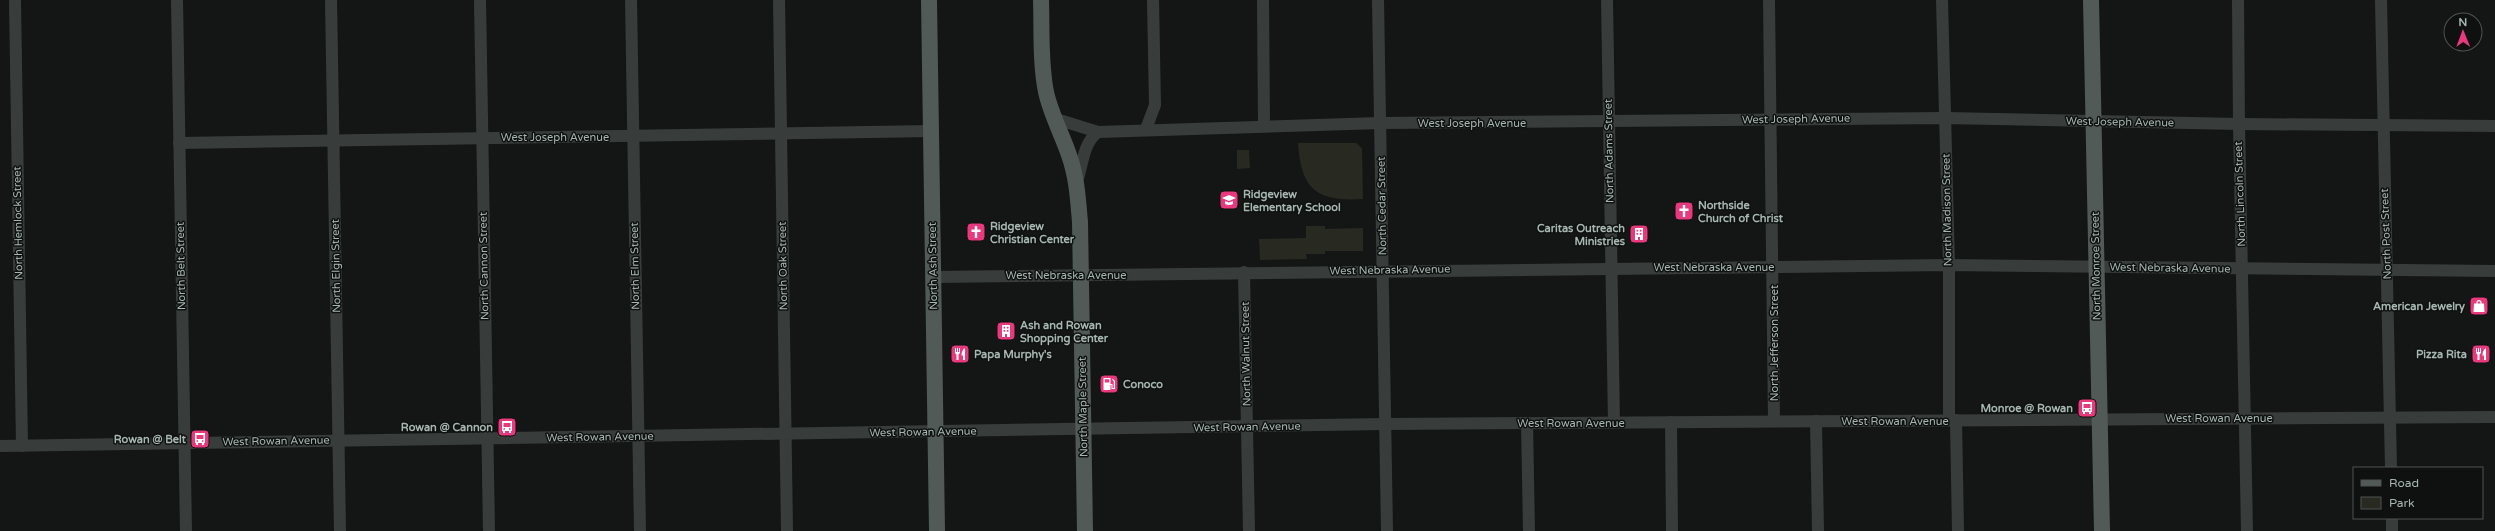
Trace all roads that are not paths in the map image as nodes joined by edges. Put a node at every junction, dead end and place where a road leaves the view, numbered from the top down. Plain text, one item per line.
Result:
1 (14, 0) edge
2 (177, 0) edge
3 (332, 0) edge
4 (480, 0) edge
5 (631, 0) edge
6 (779, 0) edge
7 (928, 0) edge
8 (1041, 0) edge
9 (1153, 0) edge
10 (1263, 0) edge
11 (1378, 0) edge
12 (1607, 0) edge
13 (1769, 0) edge
14 (1942, 0) edge
15 (2091, 0) edge
16 (2238, 0) edge
17 (2381, 0) edge
18 (1053, 118) junction
19 (1945, 118) junction
20 (1770, 120) junction
21 (1608, 122) junction
22 (2093, 122) junction
23 (1380, 123) junction
24 (2238, 124) junction
25 (1264, 125) junction
26 (2383, 126) junction
27 (2495, 126) edge
28 (1146, 129) junction
29 (931, 131) junction
30 (1098, 132) junction
31 (782, 134) junction
32 (633, 136) junction
33 (482, 137) junction
34 (334, 140) junction
35 (179, 143) junction
36 (1077, 182) junction
37 (1949, 265) junction
38 (1774, 267) junction
39 (2096, 267) junction
40 (1611, 268) junction
41 (2242, 269) junction
42 (1383, 270) junction
43 (2387, 270) junction
44 (2495, 271) edge
45 (1244, 272) junction
46 (1081, 274) junction
47 (933, 277) junction
48 (2495, 417) edge
49 (2245, 418) junction
50 (2390, 418) junction
51 (2100, 419) junction
52 (1952, 420) junction
53 (1774, 421) junction
54 (1816, 421) junction
55 (1671, 422) junction
56 (1527, 423) junction
57 (1614, 423) junction
58 (1386, 424) junction
59 (1248, 427) junction
60 (1084, 429) junction
61 (936, 432) junction
62 (785, 434) junction
63 (638, 437) junction
64 (487, 438) junction
65 (338, 440) junction
66 (184, 443) junction
67 (0, 446) edge
68 (22, 446) junction
69 (2391, 467) edge
70 (2392, 519) edge
71 (186, 531) edge
72 (340, 531) edge
73 (489, 531) edge
74 (640, 531) edge
75 (787, 531) edge
76 (937, 531) edge
77 (1085, 531) edge
78 (1249, 531) edge
79 (1387, 531) edge
80 (1529, 531) edge
81 (1672, 531) edge
82 (1818, 531) edge
83 (1958, 531) edge
84 (2102, 531) edge
85 (2247, 531) edge
86 (2392, 531) edge

1 - 68 street, North Hemlock Street
2 - 35 street, North Belt Street
3 - 34 street, North Elgin Street
4 - 33 street, North Cannon Street
5 - 32 street, North Elm Street
6 - 31 street, North Oak Street
7 - 29 main road, North Ash Street
8 - 18 main road, North Maple Street
9 - 28 street
10 - 25 street
11 - 23 street, North Cedar Street
12 - 21 street, North Adams Street
13 - 20 street, North Jefferson Street
14 - 19 street, North Madison Street
15 - 22 main road, North Monroe Street
16 - 24 street, North Lincoln Street
17 - 26 street, North Post Street
18 - 30 street
18 - 36 main road, North Maple Street
19 - 20 street, West Joseph Avenue
19 - 22 street, West Joseph Avenue
19 - 37 street, North Madison Street
20 - 21 street, West Joseph Avenue
20 - 38 street, North Jefferson Street
21 - 23 street, West Joseph Avenue
21 - 40 street, North Adams Street
22 - 24 street, West Joseph Avenue
22 - 39 main road, North Monroe Street
23 - 25 street, West Joseph Avenue
23 - 42 street, North Cedar Street
24 - 26 street, West Joseph Avenue
24 - 41 street, North Lincoln Street
25 - 28 street, West Joseph Avenue
26 - 27 street, West Joseph Avenue
26 - 43 street, North Post Street
28 - 30 street, West Joseph Avenue
29 - 31 street, West Joseph Avenue
29 - 47 main road, North Ash Street
30 - 36 street
31 - 32 street, West Joseph Avenue
31 - 62 street, North Oak Street
32 - 33 street, West Joseph Avenue
32 - 63 street, North Elm Street
33 - 34 street, West Joseph Avenue
33 - 64 street, North Cannon Street
34 - 35 street, West Joseph Avenue
34 - 65 street, North Elgin Street
35 - 66 street, North Belt Street
36 - 46 main road, North Maple Street
37 - 38 street, West Nebraska Avenue
37 - 39 street, West Nebraska Avenue
37 - 52 street, North Madison Street
38 - 40 street, West Nebraska Avenue
38 - 53 street, North Jefferson Street
39 - 41 street, West Nebraska Avenue
39 - 51 main road, North Monroe Street
40 - 42 street, West Nebraska Avenue
40 - 57 street, North Adams Street
41 - 43 street, West Nebraska Avenue
41 - 49 street, North Lincoln Street
42 - 45 street, West Nebraska Avenue
42 - 58 street, North Cedar Street
43 - 44 street, West Nebraska Avenue
43 - 50 street, North Post Street
45 - 46 street, West Nebraska Avenue
45 - 59 street, North Walnut Street
46 - 47 street, West Nebraska Avenue
46 - 60 main road, North Maple Street
47 - 61 main road, North Ash Street
48 - 50 street, West Rowan Avenue
49 - 50 street, West Rowan Avenue
49 - 51 street, West Rowan Avenue
49 - 85 street, North Lincoln Street
50 - 69 street, North Post Street
51 - 52 street, West Rowan Avenue
51 - 84 main road, North Monroe Street
52 - 54 street, West Rowan Avenue
52 - 83 street, North Madison Street
53 - 54 street, West Rowan Avenue
53 - 55 street, West Rowan Avenue
54 - 82 street
55 - 57 street, West Rowan Avenue
55 - 81 street
56 - 57 street, West Rowan Avenue
56 - 58 street, West Rowan Avenue
56 - 80 street
58 - 59 street, West Rowan Avenue
58 - 79 street, North Cedar Street
59 - 60 street, West Rowan Avenue
59 - 78 street, North Walnut Street
60 - 61 street, West Rowan Avenue
60 - 77 main road, North Maple Street
61 - 62 street, West Rowan Avenue
61 - 76 main road, North Ash Street
62 - 63 street, West Rowan Avenue
62 - 75 street, North Oak Street
63 - 64 street, West Rowan Avenue
63 - 74 street, North Elm Street
64 - 65 street, West Rowan Avenue
64 - 73 street, North Cannon Street
65 - 66 street, West Rowan Avenue
65 - 72 street, North Elgin Street
66 - 68 street, West Rowan Avenue
66 - 71 street, North Belt Street
67 - 68 street, West Rowan Avenue
70 - 86 street

